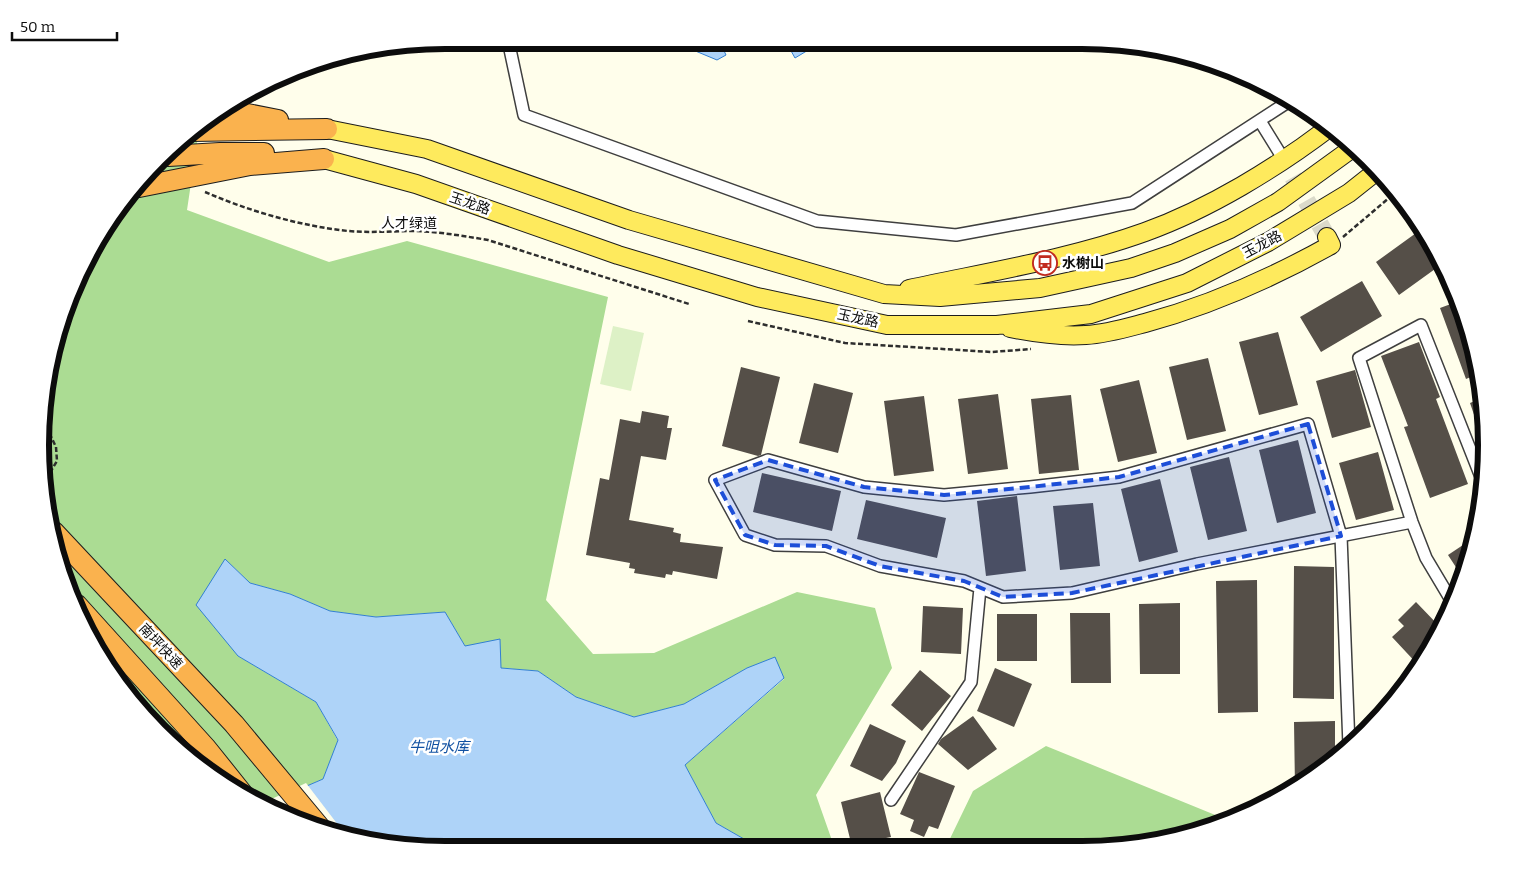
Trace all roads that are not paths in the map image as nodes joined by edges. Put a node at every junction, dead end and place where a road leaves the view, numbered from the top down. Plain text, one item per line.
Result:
1 (510, 49) edge
2 (1284, 105) edge
3 (231, 112) edge
4 (1260, 121) junction
5 (326, 129) junction
6 (204, 131) edge
7 (1324, 132) edge
8 (1348, 152) edge
9 (175, 156) edge
10 (324, 159) junction
11 (1284, 160) junction
12 (1372, 175) edge
13 (1294, 178) tunnel mouth
14 (146, 186) edge
15 (1327, 237) dead end
16 (884, 294) junction
17 (997, 325) junction
18 (1477, 467) edge
19 (1412, 522) junction
20 (58, 529) edge
21 (1341, 536) junction
22 (60, 538) edge
23 (88, 567) junction
24 (980, 588) junction
25 (1448, 596) edge
26 (89, 619) edge
27 (1349, 738) edge
28 (230, 777) edge
29 (891, 800) dead end
30 (312, 818) edge

1 - 4 street
2 - 4 street
3 - 5 highway
4 - 11 street
5 - 6 highway
5 - 16 main road, 玉龙路
7 - 11 main road
8 - 16 main road, 玉龙路
9 - 10 highway
10 - 14 highway
10 - 17 main road, 玉龙路
11 - 13 main road
11 - 16 main road
12 - 17 main road, 玉龙路
15 - 17 main road
18 - 19 street
19 - 21 street
19 - 25 street
20 - 23 highway
21 - 24 street
21 - 24 street
21 - 27 street
22 - 23 highway
23 - 30 highway, 南坪快速
24 - 29 street
26 - 28 highway

